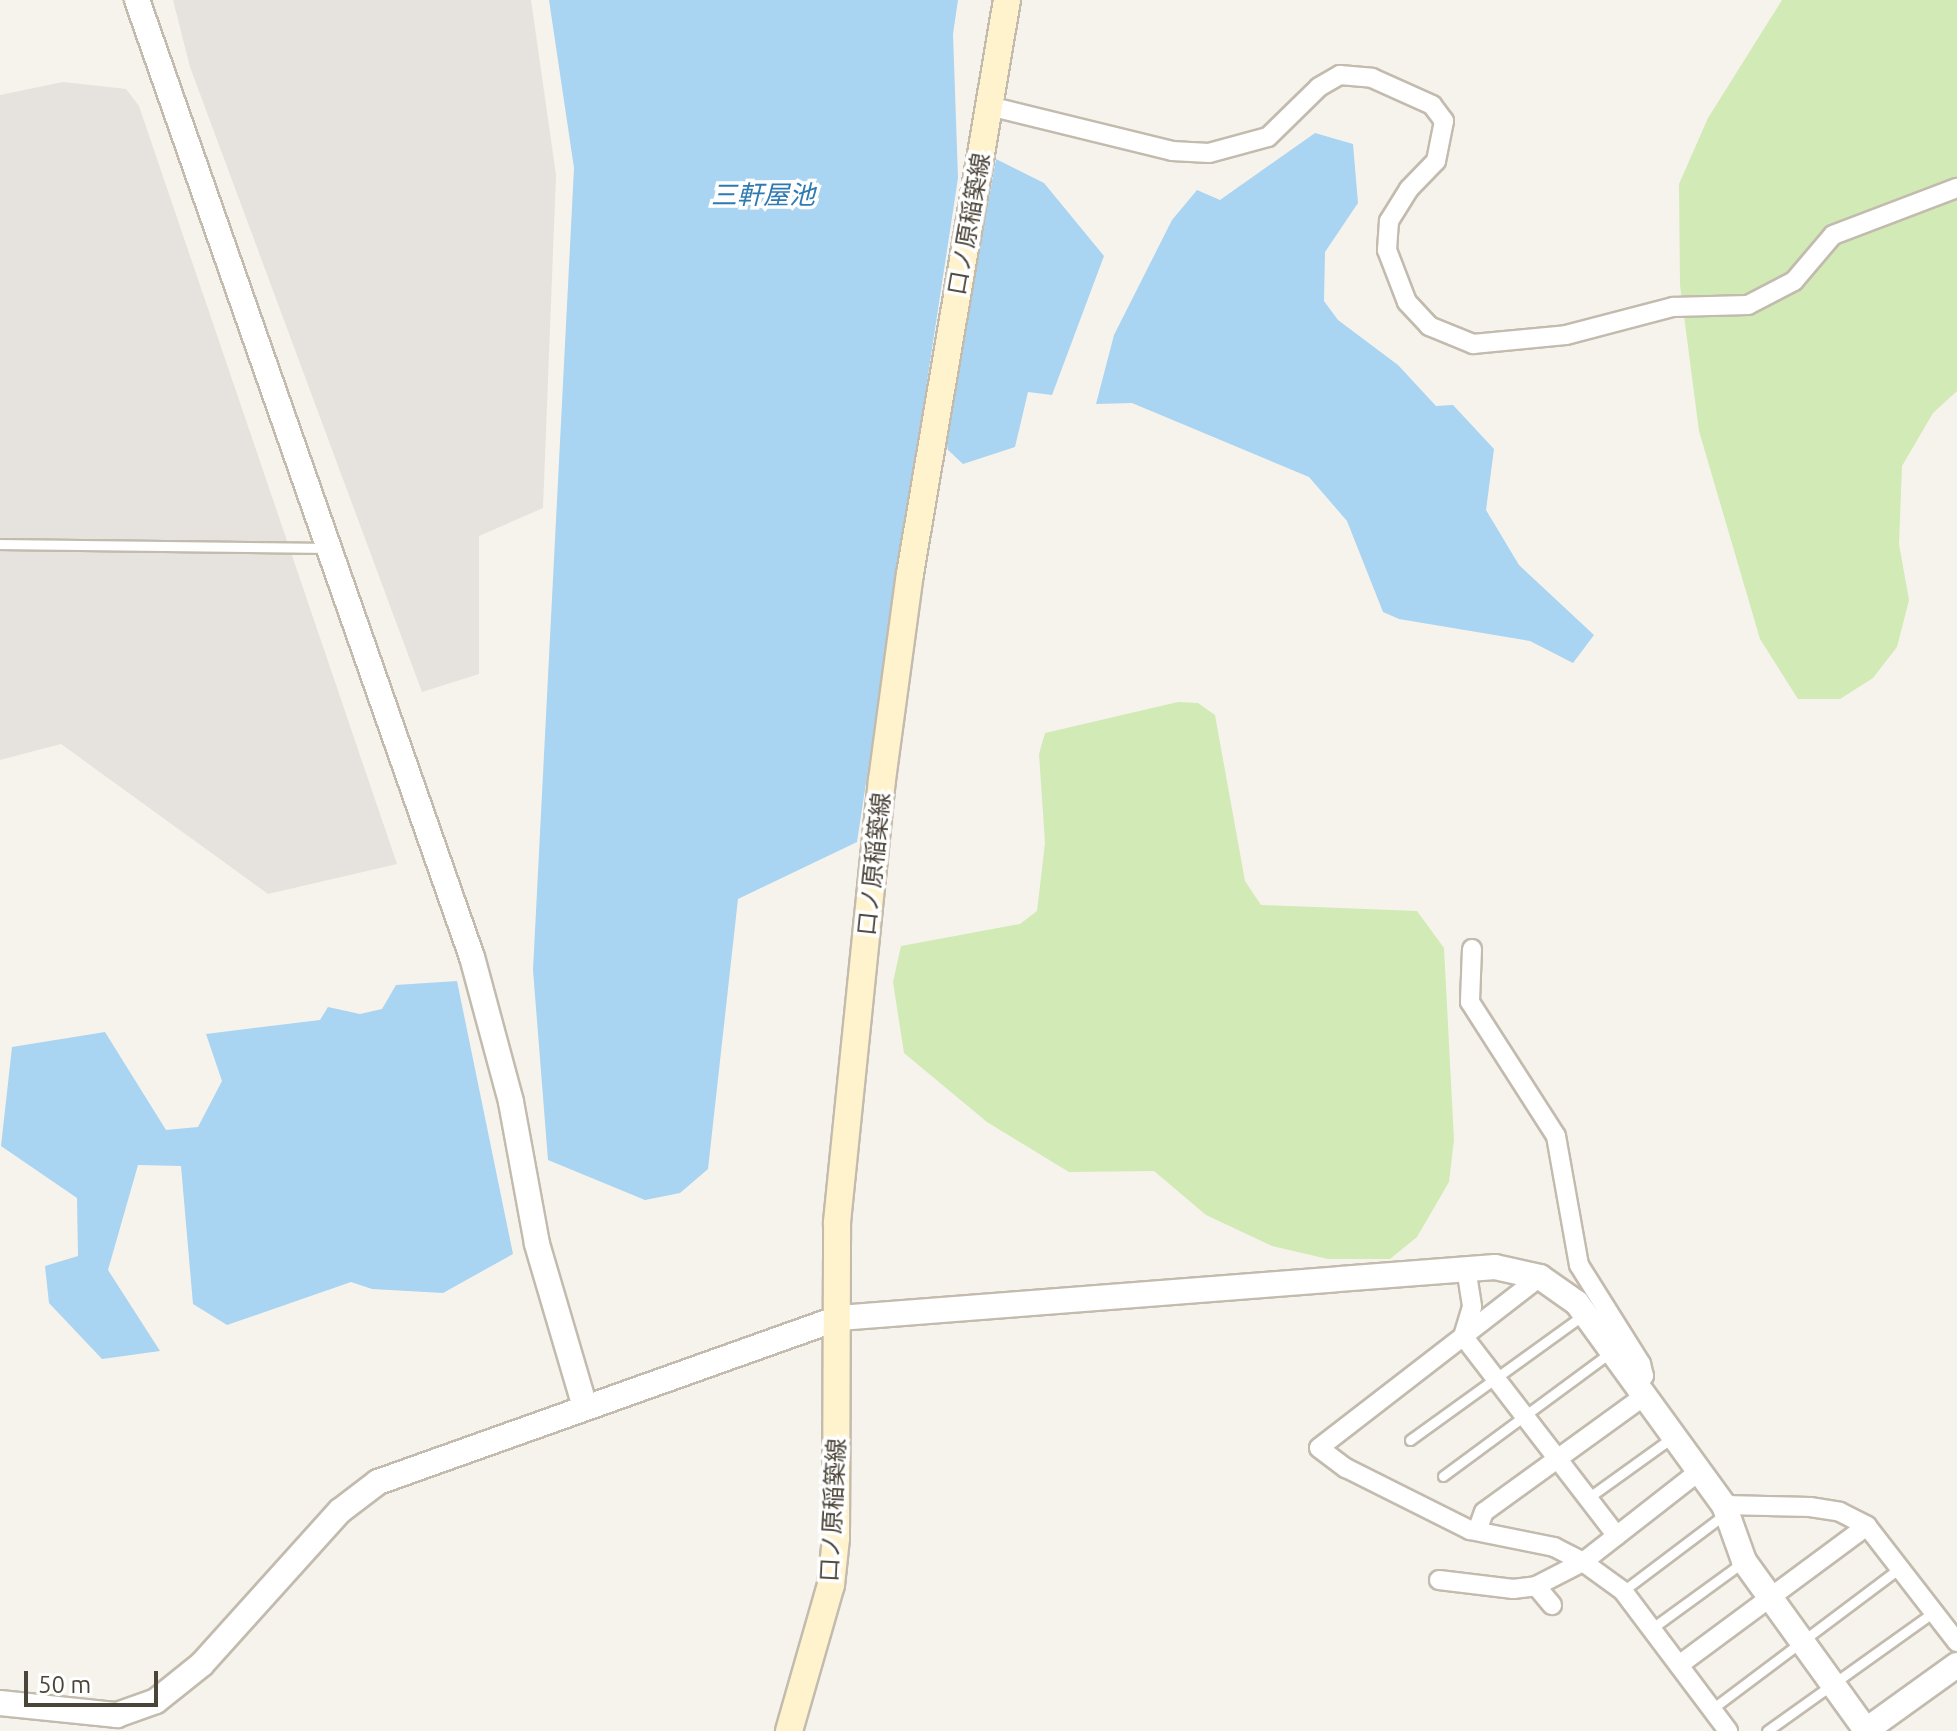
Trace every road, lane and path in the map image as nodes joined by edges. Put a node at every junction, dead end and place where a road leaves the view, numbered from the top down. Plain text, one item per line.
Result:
1 (137, 0) edge
2 (1007, 0) edge
3 (989, 106) junction
4 (1957, 188) edge
5 (0, 544) edge
6 (329, 548) junction
7 (1472, 949) dead end
8 (1466, 1268) junction
9 (1540, 1277) junction
10 (1585, 1314) junction
11 (839, 1318) junction
12 (1463, 1336) junction
13 (1612, 1351) junction
14 (1497, 1380) junction
15 (1640, 1391) junction
16 (585, 1407) junction
17 (1526, 1417) junction
18 (1674, 1437) junction
19 (1410, 1440) dead end
20 (1558, 1459) junction
21 (1698, 1472) junction
22 (1443, 1476) dead end
23 (1588, 1498) junction
24 (1725, 1509) junction
25 (1867, 1526) junction
26 (1477, 1531) junction
27 (1617, 1536) junction
28 (1744, 1561) junction
29 (1583, 1562) junction
30 (1900, 1568) junction
31 (1439, 1580) dead end
32 (1536, 1586) junction
33 (1623, 1591) junction
34 (1770, 1598) junction
35 (1552, 1605) dead end
36 (1934, 1612) junction
37 (1651, 1629) junction
38 (1957, 1642) edge
39 (1802, 1643) junction
40 (1679, 1665) junction
41 (1957, 1665) edge
42 (1832, 1683) junction
43 (0, 1703) edge
44 (1712, 1709) junction
45 (789, 1731) edge
46 (1728, 1731) edge
47 (1767, 1731) edge
48 (1865, 1731) edge

1 - 6 street
2 - 3 main road, 口ノ原稲築線
3 - 4 street
3 - 11 main road, 口ノ原稲築線
5 - 6 lane
6 - 16 street
7 - 15 street
8 - 9 street
8 - 11 street
8 - 12 street
9 - 10 street
9 - 12 street
10 - 13 street
10 - 14 lane
11 - 16 street
11 - 45 main road, 口ノ原稲築線
12 - 14 street
12 - 26 street
13 - 15 street
13 - 17 lane
14 - 17 street
14 - 19 lane
15 - 18 street
15 - 20 street
16 - 43 street
17 - 20 street
17 - 22 lane
18 - 21 street
18 - 23 lane
20 - 23 street
20 - 26 street
21 - 24 street
21 - 27 street
23 - 27 street
24 - 25 street
24 - 28 street
24 - 33 lane
25 - 30 street
25 - 34 street
26 - 29 street
27 - 29 street
28 - 34 street
28 - 37 lane
29 - 32 street
29 - 33 street
30 - 36 street
30 - 39 lane
31 - 32 street
32 - 35 street
33 - 37 street
34 - 39 street
34 - 40 street
36 - 38 street
36 - 42 lane
37 - 40 street
39 - 42 street
39 - 44 lane
40 - 44 street
41 - 48 street
42 - 47 lane
42 - 48 street
44 - 46 street

